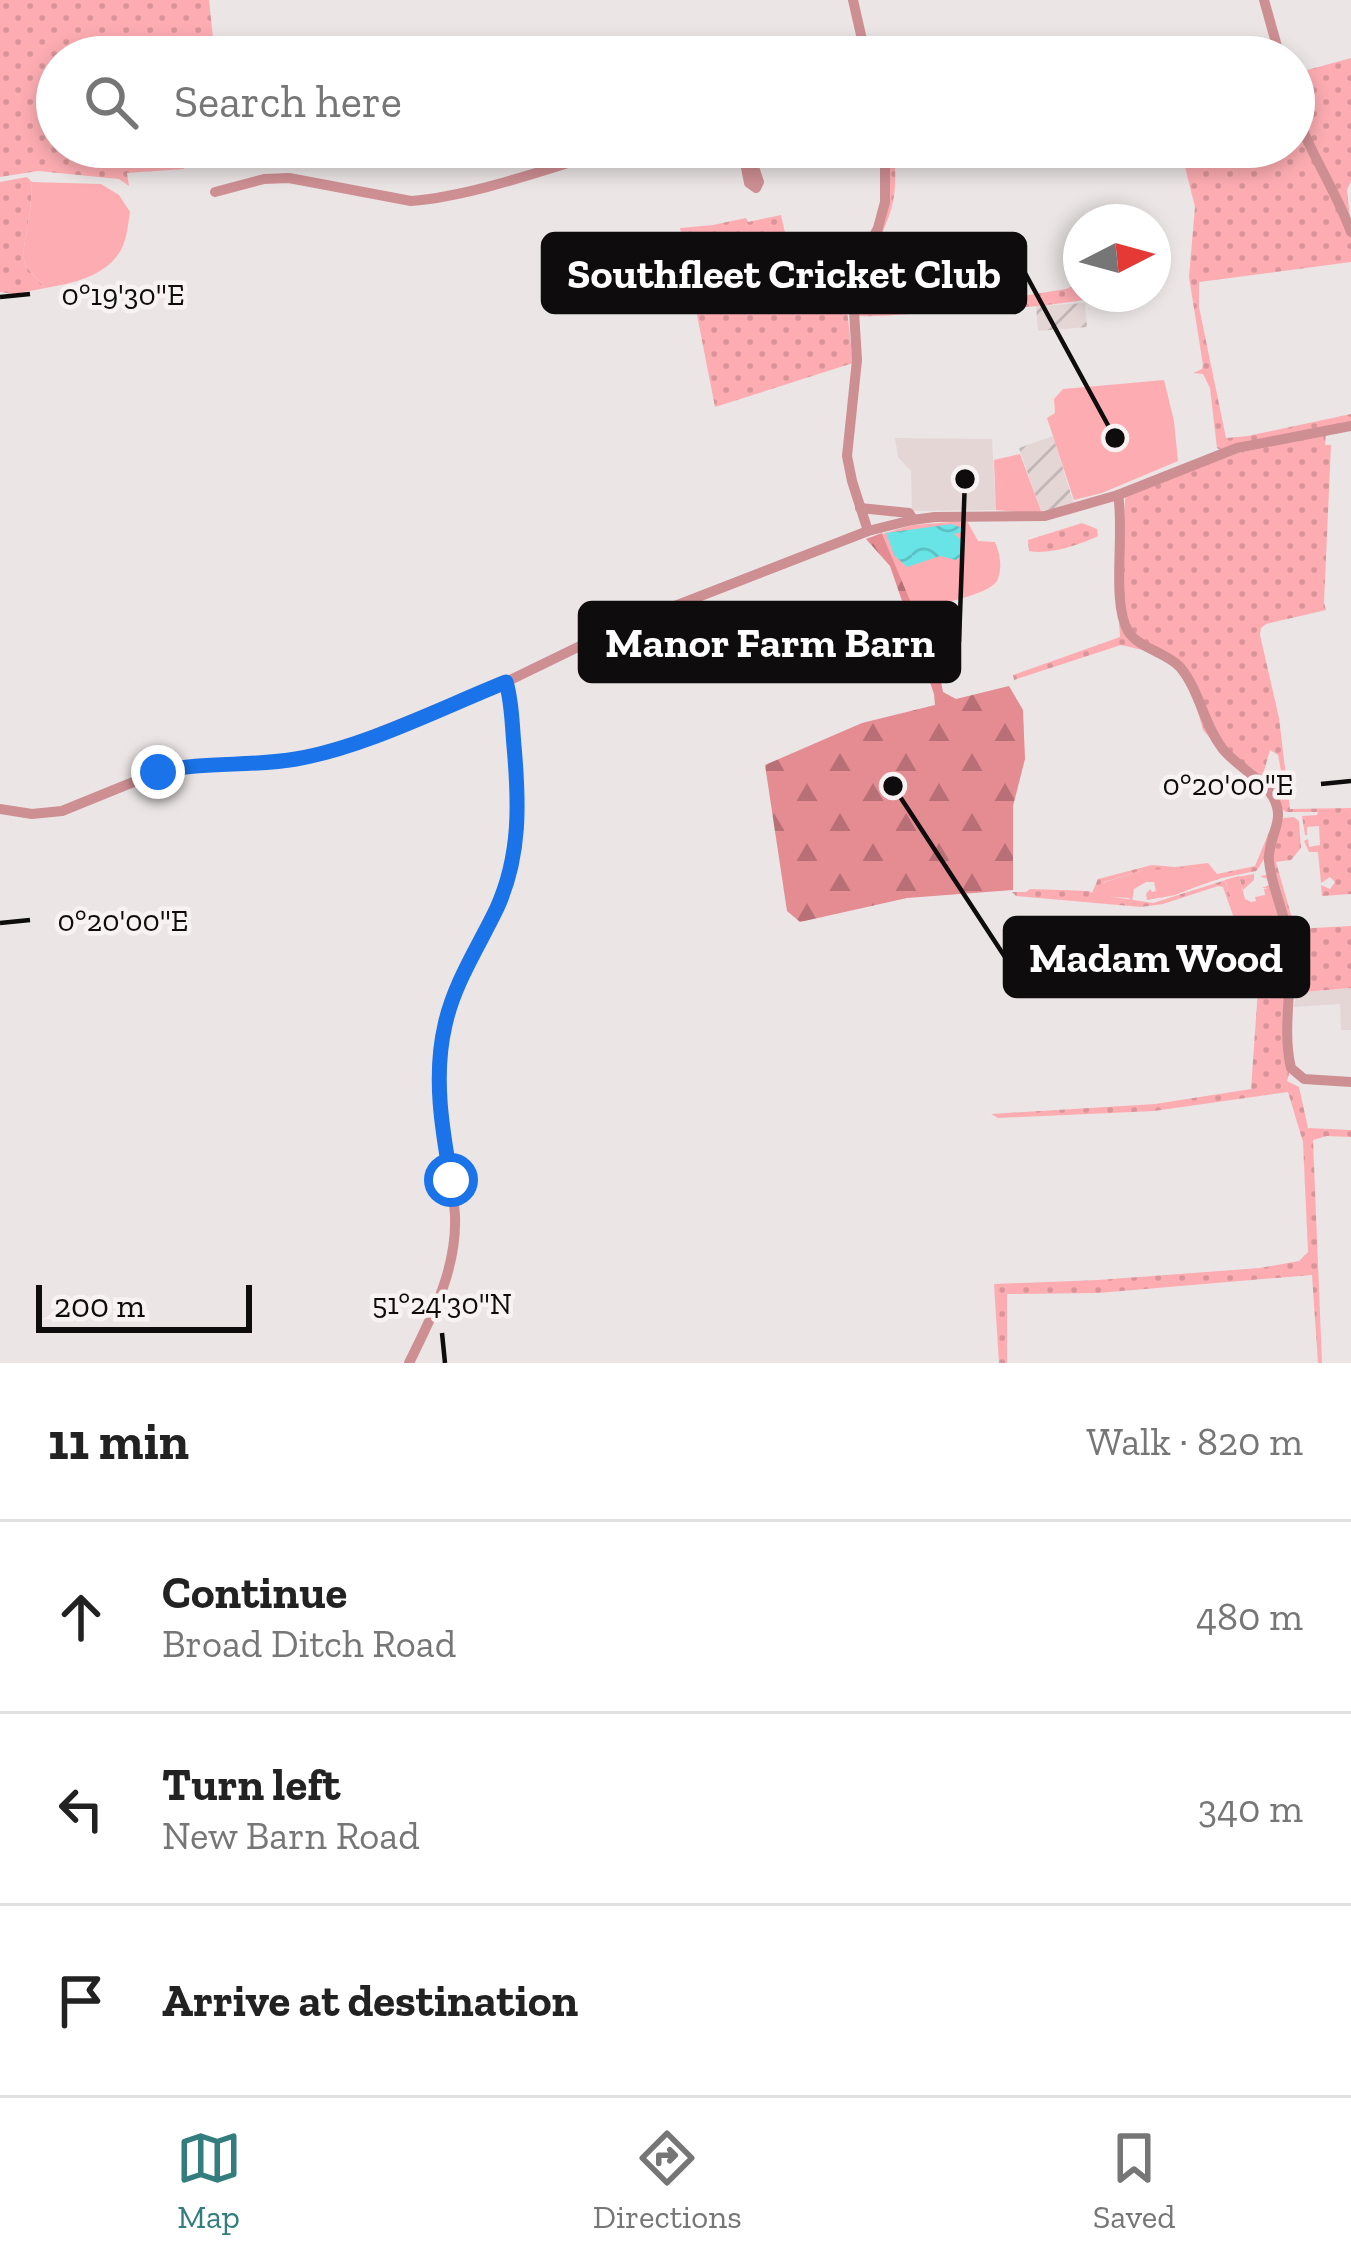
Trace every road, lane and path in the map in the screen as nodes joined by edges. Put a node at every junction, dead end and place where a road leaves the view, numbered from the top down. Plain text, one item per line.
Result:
1 (853, 0) edge
2 (1264, 0) edge
3 (861, 36) edge
4 (1274, 36) edge
5 (1315, 158) edge
6 (548, 168) edge
7 (885, 168) edge
8 (215, 192) dead end
9 (1351, 232) edge
10 (1351, 426) edge
11 (1118, 495) junction
12 (860, 508) junction
13 (913, 519) junction
14 (868, 531) junction
15 (506, 682) junction
16 (0, 809) edge
17 (1351, 1082) edge
18 (409, 1363) edge

1 - 3 street
2 - 4 street
5 - 9 street
6 - 8 street
7 - 12 street
10 - 11 street
11 - 13 street
11 - 17 street
12 - 13 street
12 - 14 street
13 - 14 street
14 - 15 street
15 - 16 street
15 - 18 street

